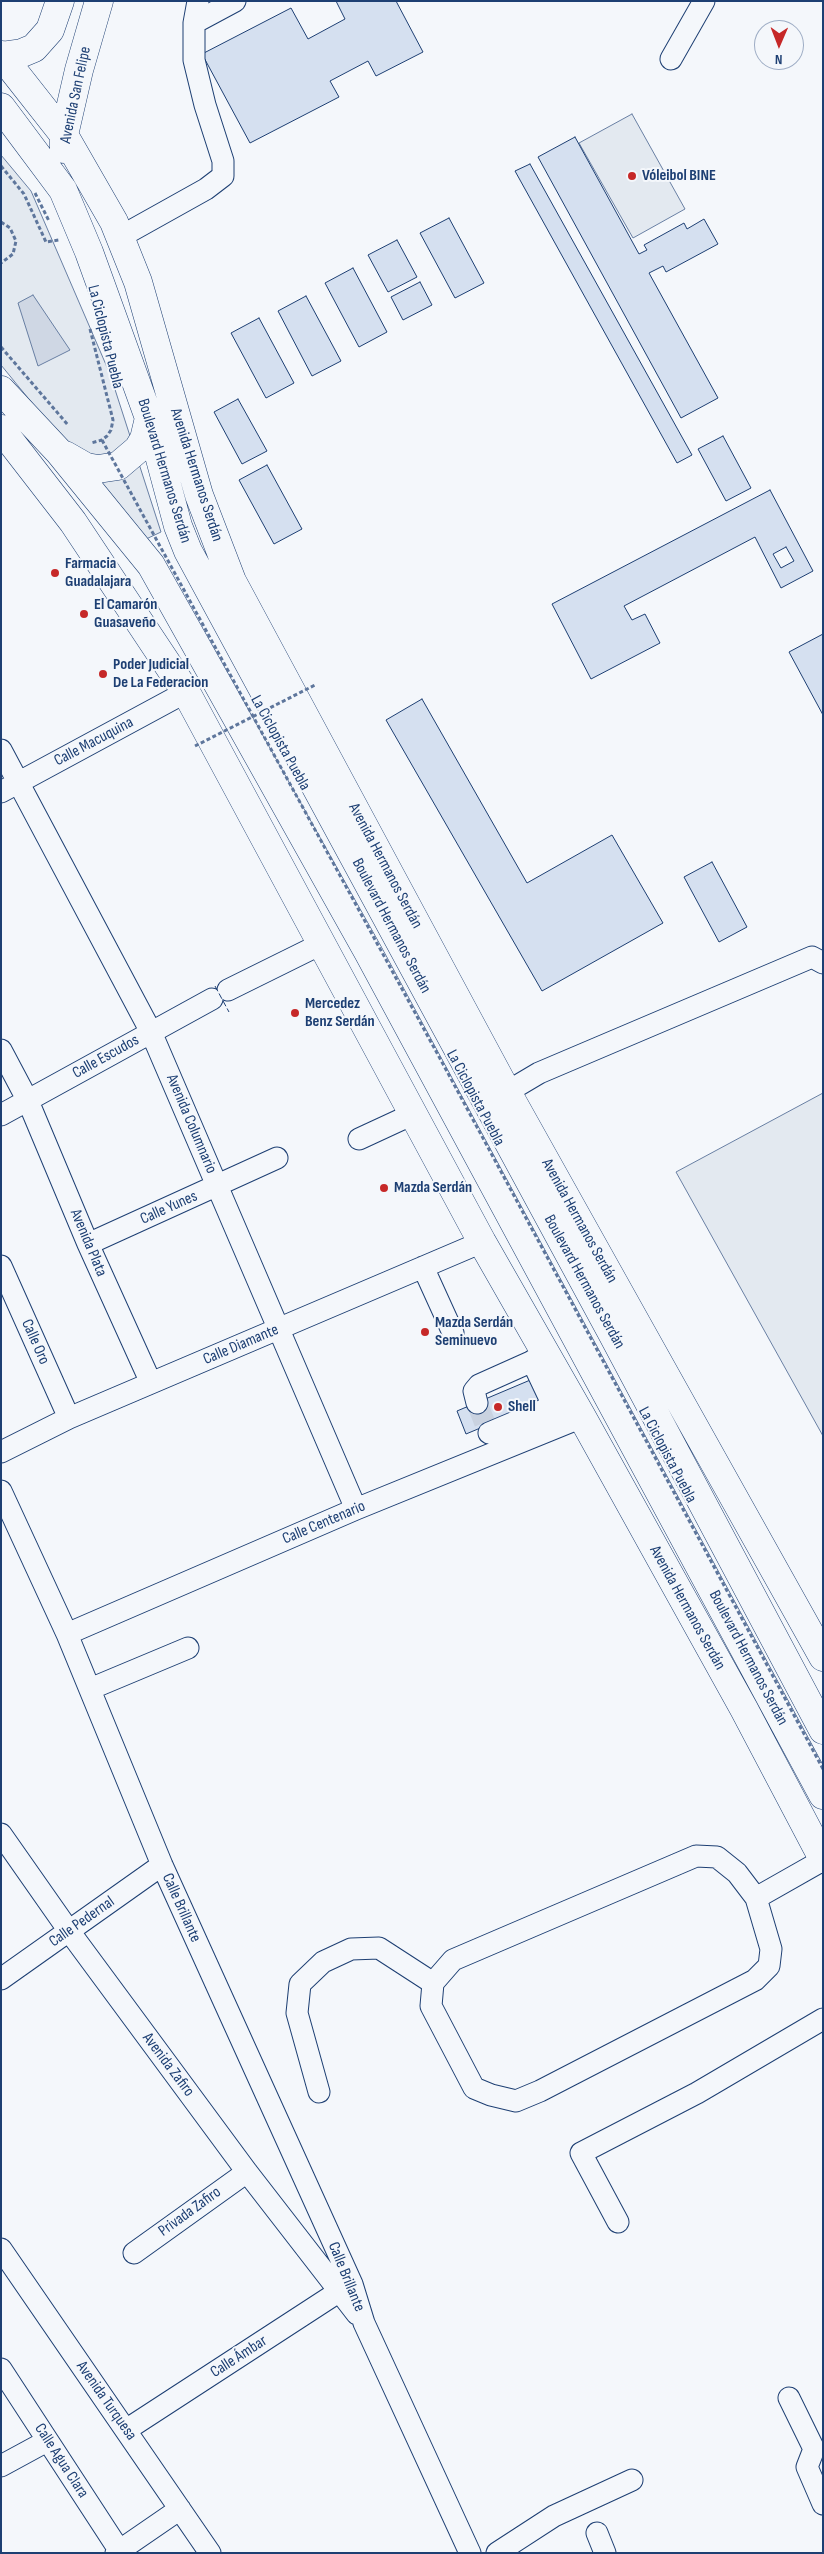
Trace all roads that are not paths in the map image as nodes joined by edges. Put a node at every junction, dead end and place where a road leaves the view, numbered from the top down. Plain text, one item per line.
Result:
1 (60, 1) edge
2 (99, 1) edge
3 (198, 1) edge
4 (235, 1) edge
5 (704, 1) edge
6 (194, 23) junction
7 (2, 56) edge
8 (671, 59) dead end
9 (1, 108) edge
10 (64, 135) junction
11 (63, 190) junction
12 (120, 237) junction
13 (152, 334) junction
14 (136, 381) junction
15 (1, 390) edge
16 (149, 418) junction
17 (1, 429) edge
18 (67, 442) junction
19 (186, 692) junction
20 (1, 750) edge
21 (10, 787) edge
22 (321, 944) junction
23 (823, 963) edge
24 (151, 1032) junction
25 (415, 1039) junction
26 (1, 1050) edge
27 (507, 1092) junction
28 (28, 1100) junction
29 (407, 1104) junction
30 (1, 1115) edge
31 (359, 1139) dead end
32 (277, 1158) dead end
33 (485, 1170) junction
34 (218, 1186) junction
35 (482, 1242) junction
36 (88, 1244) junction
37 (1, 1266) edge
38 (423, 1267) junction
39 (507, 1287) junction
40 (279, 1328) junction
41 (454, 1333) dead end
42 (539, 1358) junction
43 (150, 1383) junction
44 (604, 1391) junction
45 (477, 1403) tunnel mouth
46 (567, 1411) junction
47 (69, 1418) junction
48 (1, 1452) edge
49 (1, 1491) edge
50 (356, 1509) junction
51 (636, 1515) junction
52 (67, 1634) junction
53 (188, 1648) dead end
54 (823, 1657) edge
55 (90, 1689) junction
56 (744, 1709) junction
57 (823, 1730) edge
58 (793, 1741) junction
59 (823, 1795) edge
60 (1, 1834) edge
61 (823, 1860) edge
62 (162, 1865) junction
63 (756, 1898) junction
64 (68, 1931) junction
65 (1, 1978) edge
66 (433, 1983) junction
67 (823, 2019) edge
68 (319, 2092) dead end
69 (247, 2172) junction
70 (618, 2222) dead end
71 (2, 2250) edge
72 (134, 2253) dead end
73 (345, 2288) junction
74 (3, 2377) edge
75 (790, 2398) dead end
76 (126, 2430) junction
77 (47, 2440) junction
78 (1, 2466) edge
79 (632, 2480) dead end
80 (823, 2504) edge
81 (180, 2509) junction
82 (597, 2533) dead end
83 (119, 2552) edge
84 (210, 2553) edge
85 (470, 2553) edge
86 (497, 2553) edge
87 (605, 2553) edge

1 - 7 main road
2 - 10 main road, Avenida San Felipe
3 - 6 street
4 - 6 street
5 - 8 street
6 - 12 street
7 - 10 main road, Avenida Hermanos Serdán
9 - 11 main road, Boulevard Hermanos Serdán
10 - 11 main road, Avenida San Felipe
10 - 12 main road, Avenida Hermanos Serdán
11 - 14 main road, Boulevard Hermanos Serdán
12 - 13 main road, Avenida Hermanos Serdán
13 - 14 main road
13 - 27 main road, Avenida Hermanos Serdán
14 - 16 main road, Boulevard Hermanos Serdán
15 - 18 main road, Boulevard Hermanos Serdán
16 - 18 main road
16 - 57 main road, Boulevard Hermanos Serdán
17 - 19 main road, Avenida Hermanos Serdán
18 - 25 main road, Boulevard Hermanos Serdán
19 - 21 street, Calle Macuquina
19 - 22 main road, Avenida Hermanos Serdán
20 - 21 street, Avenida Columnario
21 - 24 street, Avenida Columnario
22 - 24 street, Calle Escudos
22 - 29 main road, Avenida Hermanos Serdán
23 - 27 street
24 - 28 street, Calle Escudos
24 - 34 street, Avenida Columnario
25 - 29 main road
25 - 33 main road, Boulevard Hermanos Serdán
26 - 28 street, Avenida Plata
27 - 54 main road, Avenida Hermanos Serdán
28 - 30 street, Calle Escudos
28 - 36 street, Avenida Plata
29 - 31 street
29 - 35 main road, Avenida Hermanos Serdán
32 - 34 street, Calle Yunes
33 - 39 main road
33 - 44 main road, Boulevard Hermanos Serdán
34 - 36 street, Calle Yunes
34 - 40 street, Avenida Columnario
35 - 38 street, Calle Diamante
35 - 39 main road, Avenida Hermanos Serdán
36 - 43 street, Avenida Plata
37 - 47 street, Calle Oro
38 - 40 street, Calle Diamante
38 - 41 street
39 - 42 main road, Avenida Hermanos Serdán
40 - 43 street, Calle Diamante
40 - 50 street, Avenida Columnario
42 - 45 street
42 - 46 main road, Avenida Hermanos Serdán
43 - 47 street, Calle Diamante
44 - 51 main road
44 - 58 main road, Boulevard Hermanos Serdán
46 - 50 street, Calle Centenario
46 - 51 main road, Avenida Hermanos Serdán
47 - 48 street, Calle Diamante
49 - 52 street, Calle Brillante
50 - 52 street, Calle Centenario
51 - 56 main road, Avenida Hermanos Serdán
52 - 55 street, Calle Brillante
53 - 55 street
55 - 62 street, Calle Brillante
56 - 58 main road
56 - 61 main road, Avenida Hermanos Serdán
58 - 59 main road, Boulevard Hermanos Serdán
60 - 64 street, Avenida Zafiro
61 - 63 street
62 - 64 street, Calle Pedernal
62 - 73 street, Calle Brillante
63 - 66 street
63 - 66 street
64 - 65 street, Calle Pedernal
64 - 69 street, Avenida Zafiro
66 - 68 street
67 - 70 street
69 - 72 street, Privada Zafiro
69 - 73 street, Avenida Zafiro
71 - 76 street, Avenida Turquesa
73 - 76 street, Calle Ámbar
73 - 85 street, Calle Brillante
74 - 77 street, Calle Agua Clara
75 - 80 street
76 - 81 street, Avenida Turquesa
77 - 78 street
77 - 83 street, Calle Agua Clara
79 - 86 street
81 - 83 street
81 - 84 street, Avenida Turquesa
82 - 87 street

